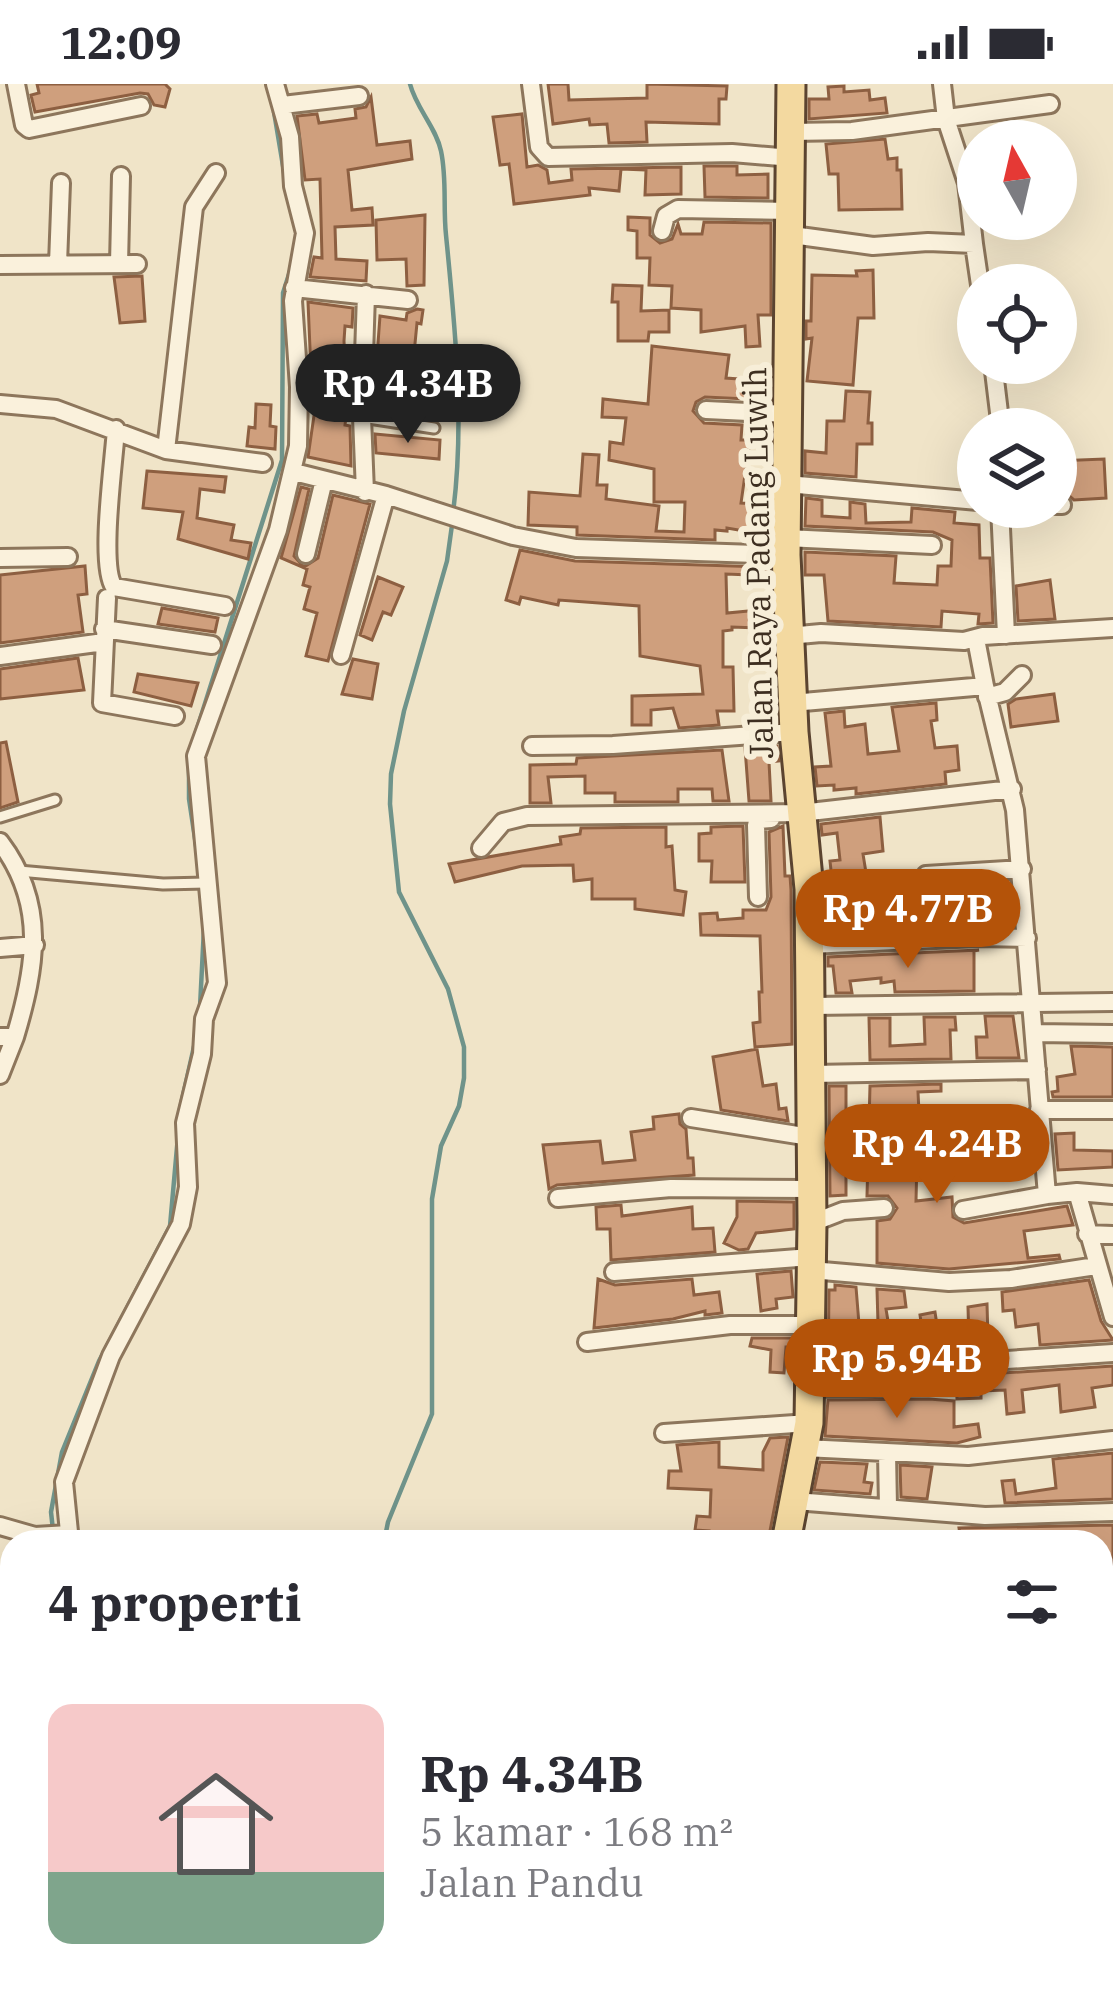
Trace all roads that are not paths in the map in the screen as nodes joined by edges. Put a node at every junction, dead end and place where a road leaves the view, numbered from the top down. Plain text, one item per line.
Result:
1 (16, 84) edge
2 (275, 84) edge
3 (531, 84) edge
4 (791, 84) edge
5 (942, 84) edge
6 (359, 96) dead end
7 (1050, 104) dead end
8 (283, 105) junction
9 (141, 106) dead end
10 (946, 119) junction
11 (791, 145) junction
12 (216, 172) dead end
13 (121, 176) dead end
14 (61, 183) dead end
15 (792, 223) junction
16 (662, 230) dead end
17 (974, 244) junction
18 (58, 264) junction
19 (977, 264) edge
20 (0, 265) edge
21 (294, 287) junction
22 (366, 294) junction
23 (408, 300) dead end
24 (0, 404) edge
25 (706, 410) dead end
26 (787, 414) junction
27 (362, 417) junction
28 (434, 428) dead end
29 (116, 429) junction
30 (166, 450) junction
31 (263, 463) dead end
32 (294, 472) junction
33 (324, 480) junction
34 (787, 484) junction
35 (365, 492) junction
36 (386, 494) junction
37 (957, 500) edge
38 (1001, 528) edge
39 (932, 545) dead end
40 (786, 546) junction
41 (306, 554) dead end
42 (68, 557) dead end
43 (0, 559) edge
44 (107, 598) dead end
45 (225, 606) dead end
46 (1113, 628) edge
47 (104, 635) junction
48 (1006, 635) junction
49 (788, 636) junction
50 (976, 639) junction
51 (212, 645) dead end
52 (341, 655) dead end
53 (0, 656) edge
54 (1022, 676) dead end
55 (986, 692) junction
56 (792, 703) junction
57 (175, 716) dead end
58 (794, 732) junction
59 (532, 746) dead end
60 (1012, 789) junction
61 (56, 800) dead end
62 (802, 816) junction
63 (0, 817) edge
64 (0, 842) edge
65 (481, 848) dead end
66 (11, 865) edge
67 (1022, 869) junction
68 (926, 875) dead end
69 (204, 883) junction
70 (758, 897) dead end
71 (1028, 938) junction
72 (35, 945) junction
73 (811, 945) junction
74 (0, 948) edge
75 (1033, 1001) junction
76 (1113, 1002) edge
77 (812, 1006) junction
78 (1034, 1033) junction
79 (1113, 1034) edge
80 (8, 1037) edge
81 (1037, 1070) junction
82 (812, 1074) junction
83 (0, 1075) edge
84 (1040, 1110) junction
85 (1113, 1110) edge
86 (691, 1118) dead end
87 (810, 1137) junction
88 (811, 1190) junction
89 (1077, 1192) junction
90 (1047, 1195) junction
91 (1113, 1195) edge
92 (558, 1198) dead end
93 (884, 1208) dead end
94 (963, 1210) dead end
95 (812, 1223) junction
96 (1087, 1234) junction
97 (1113, 1235) edge
98 (811, 1263) junction
99 (1096, 1266) junction
100 (614, 1272) dead end
101 (1113, 1317) edge
102 (810, 1325) junction
103 (587, 1342) dead end
104 (1113, 1353) edge
105 (810, 1388) junction
106 (664, 1432) dead end
107 (807, 1436) junction
108 (1113, 1440) edge
109 (887, 1453) junction
110 (794, 1501) junction
111 (888, 1508) junction
112 (1113, 1512) edge
113 (67, 1530) edge
114 (788, 1530) edge

1 - 9 street
2 - 8 street
3 - 11 street
4 - 11 main road, Jalan Raya Padang Luwih
5 - 10 street
6 - 8 street
7 - 10 street
8 - 21 street
10 - 11 street
10 - 17 street
11 - 15 main road, Jalan Raya Padang Luwih
12 - 30 street
13 - 18 street
14 - 18 street
15 - 16 street
15 - 17 street
15 - 26 main road, Jalan Raya Padang Luwih
17 - 19 street
18 - 20 street
21 - 22 street
21 - 32 street
22 - 23 street
22 - 27 street
24 - 29 street
25 - 26 street
26 - 34 main road, Jalan Raya Padang Luwih
27 - 28 lane
27 - 35 street
29 - 30 street
29 - 45 street
30 - 31 street
32 - 33 street
32 - 69 street
33 - 35 street
33 - 41 street
34 - 37 street
34 - 40 main road, Jalan Raya Padang Luwih
35 - 36 street
36 - 40 street
36 - 52 street
38 - 48 street
39 - 40 street
40 - 49 main road, Jalan Raya Padang Luwih
42 - 43 street
44 - 47 street
46 - 48 street
47 - 51 street
47 - 53 street
47 - 57 street
48 - 50 street
49 - 50 street
49 - 56 main road, Jalan Raya Padang Luwih
50 - 55 street
54 - 55 street
55 - 56 street
55 - 60 street
56 - 58 main road, Jalan Raya Padang Luwih
58 - 59 street
58 - 62 main road, Jalan Raya Padang Luwih
60 - 62 street
60 - 67 street
61 - 63 lane
62 - 65 street
62 - 70 street
62 - 73 main road, Jalan Raya Padang Luwih
64 - 66 street
66 - 69 lane
66 - 72 street
67 - 68 street
67 - 71 street
69 - 113 street
71 - 73 street
71 - 75 street
72 - 74 street
72 - 80 street
73 - 77 main road, Jalan Raya Padang Luwih
75 - 76 street
75 - 77 street
75 - 78 street
77 - 82 main road, Jalan Raya Padang Luwih
78 - 79 street
78 - 81 street
80 - 83 street
81 - 82 street
81 - 84 street
82 - 87 main road, Jalan Raya Padang Luwih
84 - 85 street
84 - 90 street
86 - 87 street
87 - 88 main road, Jalan Raya Padang Luwih
88 - 92 street
88 - 95 main road, Jalan Raya Padang Luwih
89 - 90 street
89 - 91 street
89 - 96 street
90 - 94 street
93 - 95 street
95 - 98 main road, Jalan Raya Padang Luwih
96 - 97 street
96 - 99 street
98 - 99 street
98 - 100 street
98 - 102 main road, Jalan Raya Padang Luwih
99 - 101 street
102 - 103 street
102 - 105 main road, Jalan Raya Padang Luwih
104 - 105 street
105 - 107 main road, Jalan Raya Padang Luwih
106 - 107 street
107 - 109 street
107 - 110 main road, Jalan Raya Padang Luwih
108 - 109 street
109 - 111 street
110 - 111 street
110 - 114 main road, Jalan Raya Padang Luwih
111 - 112 street

